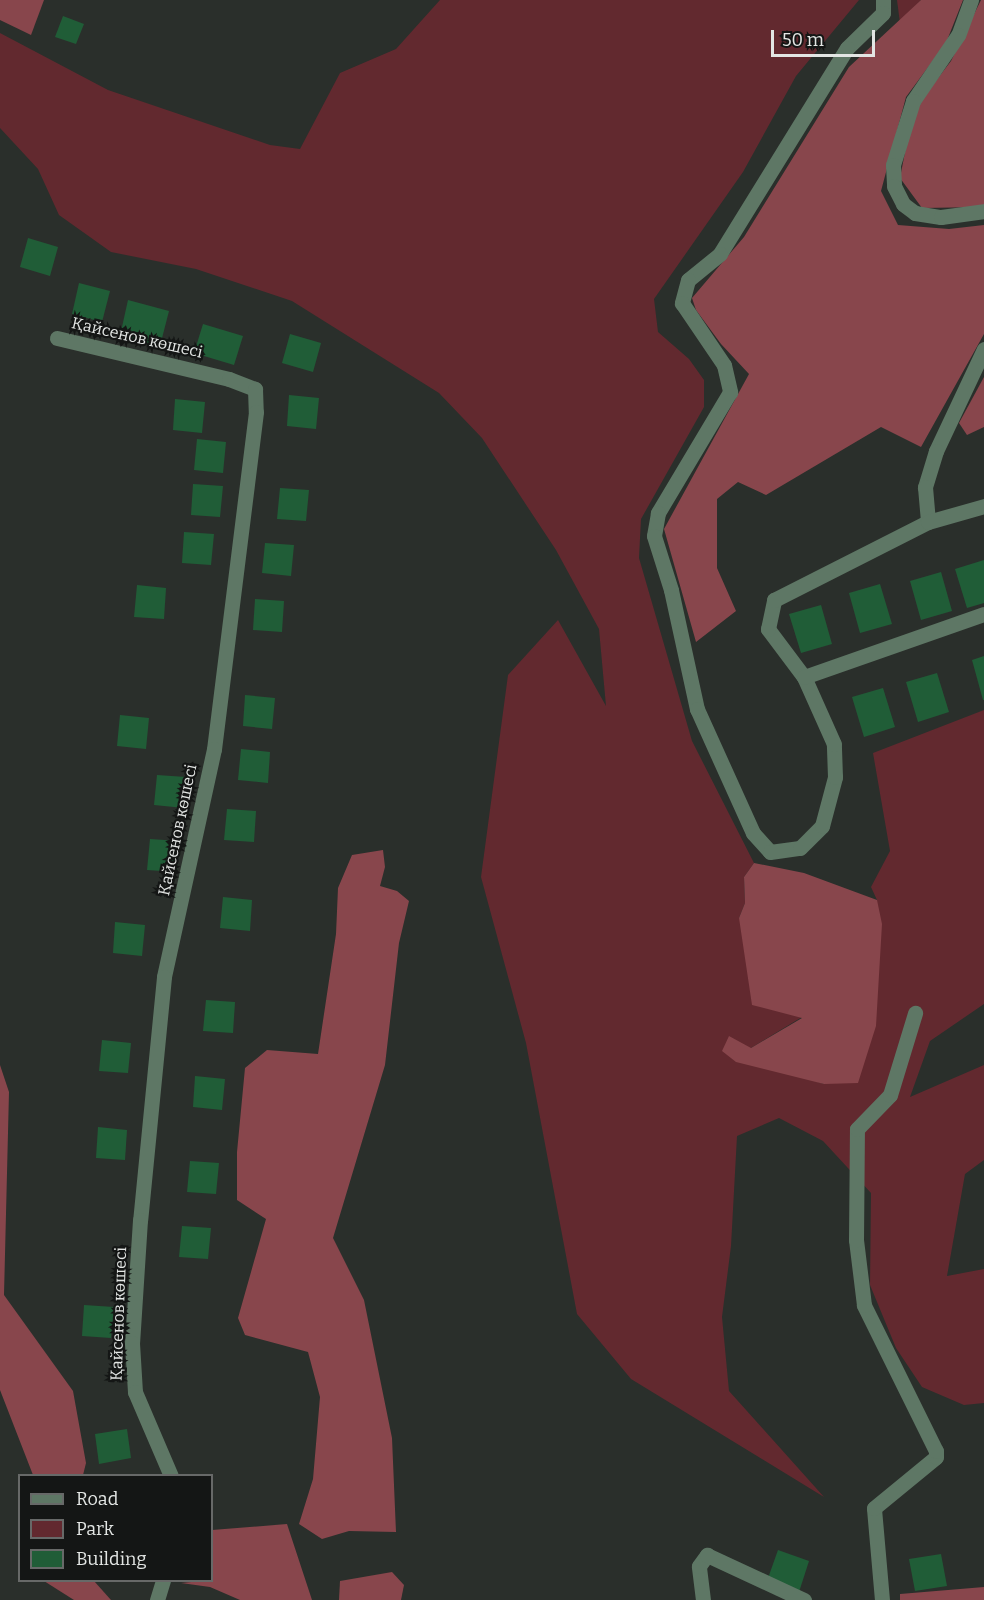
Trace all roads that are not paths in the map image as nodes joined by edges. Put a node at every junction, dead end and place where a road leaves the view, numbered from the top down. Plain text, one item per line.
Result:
1 (883, 0) edge
2 (971, 0) edge
3 (984, 211) edge
4 (57, 338) dead end
5 (984, 349) edge
6 (984, 506) edge
7 (928, 522) junction
8 (984, 614) edge
9 (804, 677) junction
10 (915, 1013) dead end
11 (170, 1474) edge
12 (163, 1582) edge
13 (157, 1600) edge
14 (703, 1600) edge
15 (804, 1600) edge
16 (882, 1600) edge

1 - 9 street
2 - 3 street
4 - 11 street, Қайсенов көшесі
5 - 7 street
6 - 7 street
7 - 9 street
8 - 9 street
10 - 16 street
12 - 13 street
14 - 15 street

